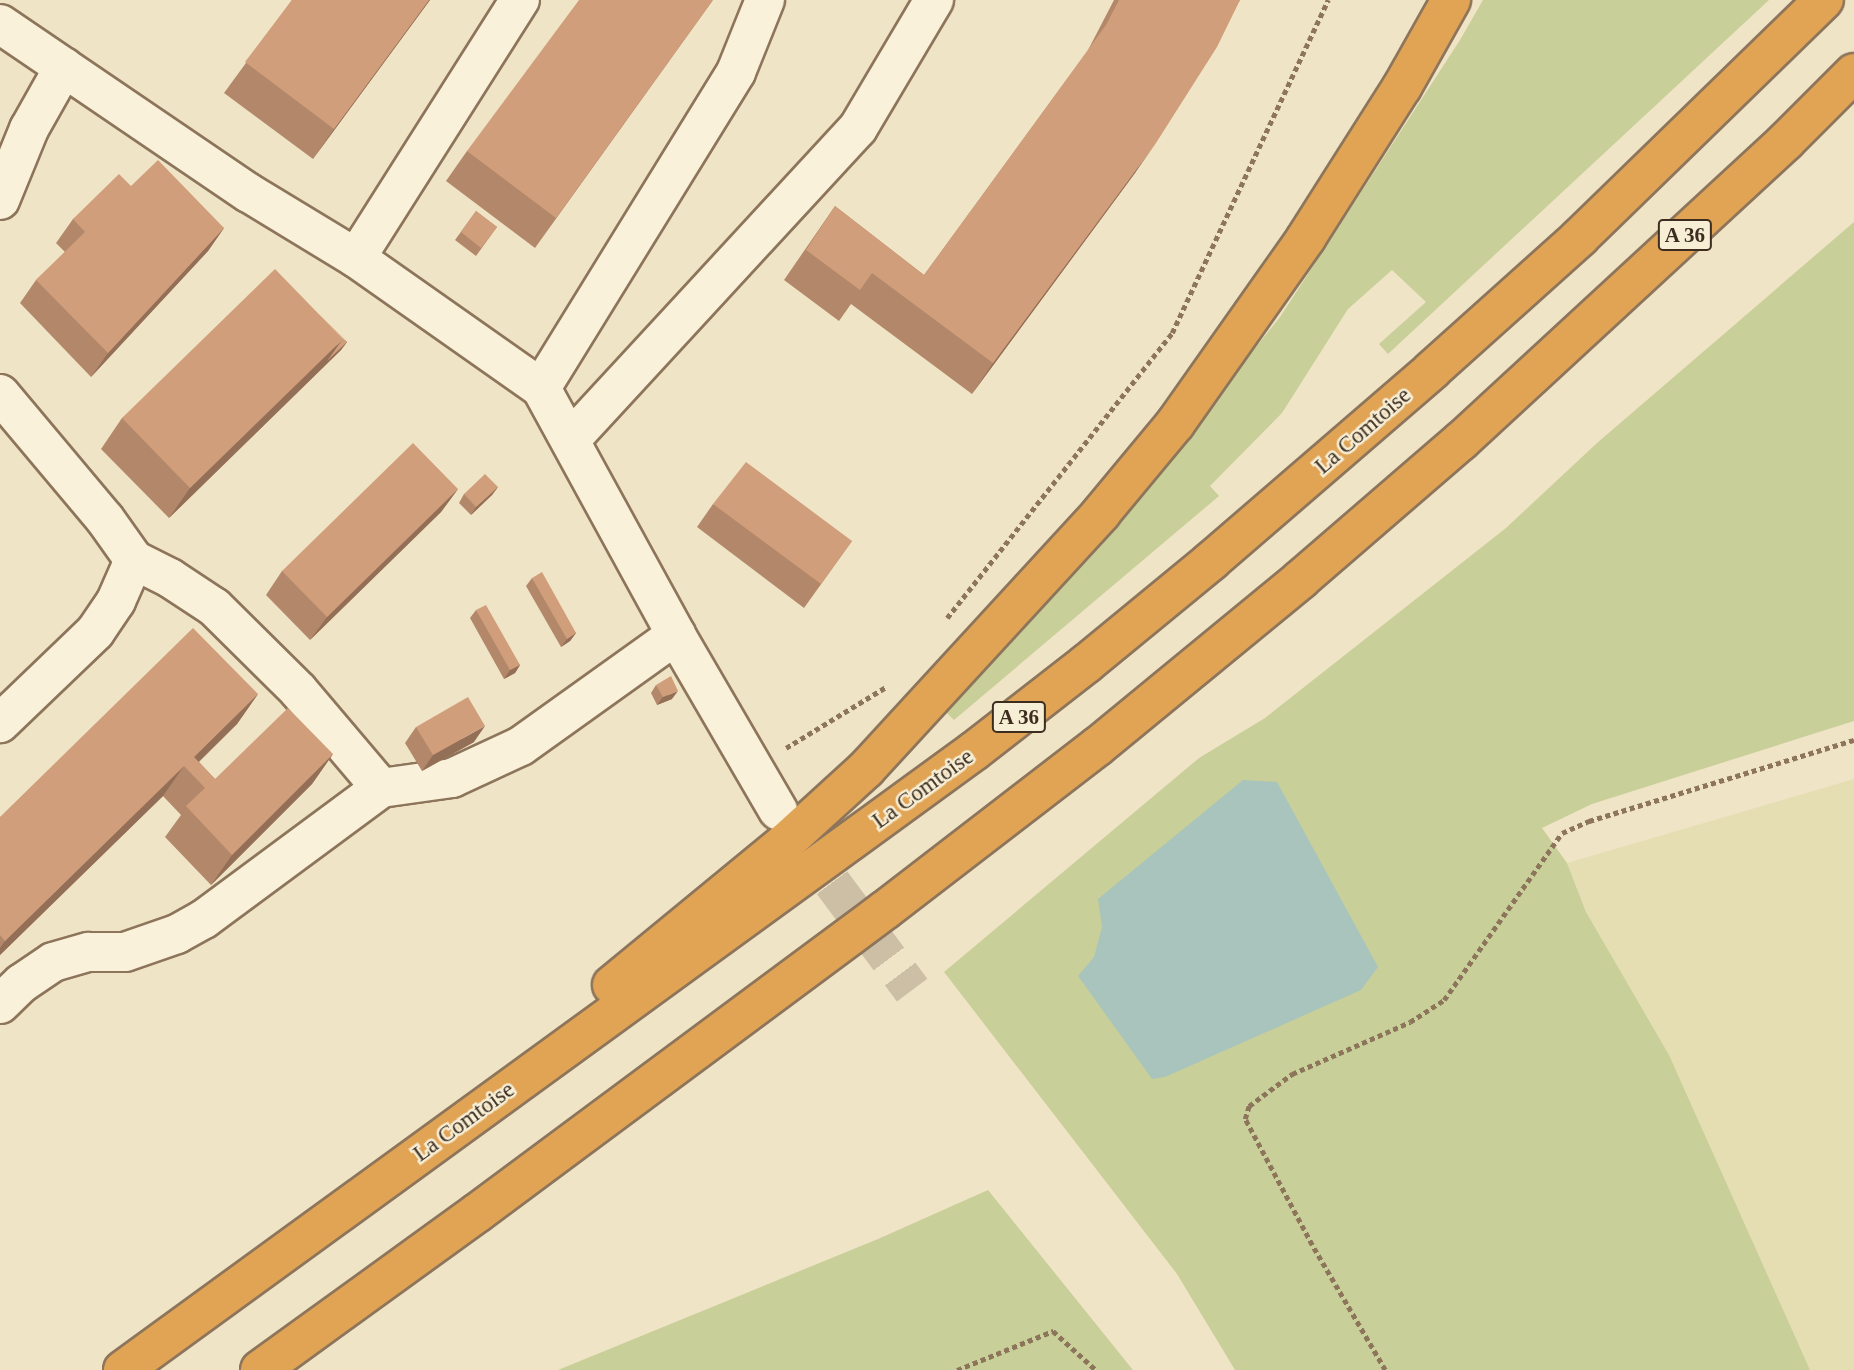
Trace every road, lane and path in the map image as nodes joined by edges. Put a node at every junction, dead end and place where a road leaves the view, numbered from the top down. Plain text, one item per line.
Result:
1 (10, 0) edge
2 (520, 0) edge
3 (765, 0) edge
4 (934, 0) edge
5 (1328, 0) edge
6 (1451, 0) edge
7 (1824, 0) edge
8 (0, 23) edge
9 (64, 67) junction
10 (1854, 73) edge
11 (1854, 85) edge
12 (1786, 141) junction
13 (0, 200) edge
14 (356, 258) junction
15 (541, 388) junction
16 (0, 394) edge
17 (571, 439) junction
18 (134, 560) junction
19 (943, 624) dead end
20 (676, 635) junction
21 (889, 685) dead end
22 (0, 723) edge
23 (1854, 740) edge
24 (754, 768) junction
25 (381, 788) junction
26 (778, 810) tunnel mouth
27 (0, 1004) edge
28 (135, 1361) edge
29 (260, 1370) edge
30 (957, 1370) edge
31 (1096, 1370) edge
32 (1385, 1370) edge

1 - 8 lane
2 - 14 lane
3 - 15 lane
4 - 17 lane
5 - 19 path
6 - 28 highway
7 - 28 highway, La Comtoise / A 36
8 - 9 lane
9 - 13 lane
9 - 14 lane
10 - 12 highway, A 36
11 - 12 highway
12 - 29 highway, A 36
14 - 15 lane
15 - 17 lane
16 - 18 lane
17 - 20 lane
18 - 22 lane
18 - 25 lane
20 - 24 lane
20 - 25 lane
21 - 24 path
23 - 32 path
24 - 26 lane
25 - 27 lane
30 - 31 path

